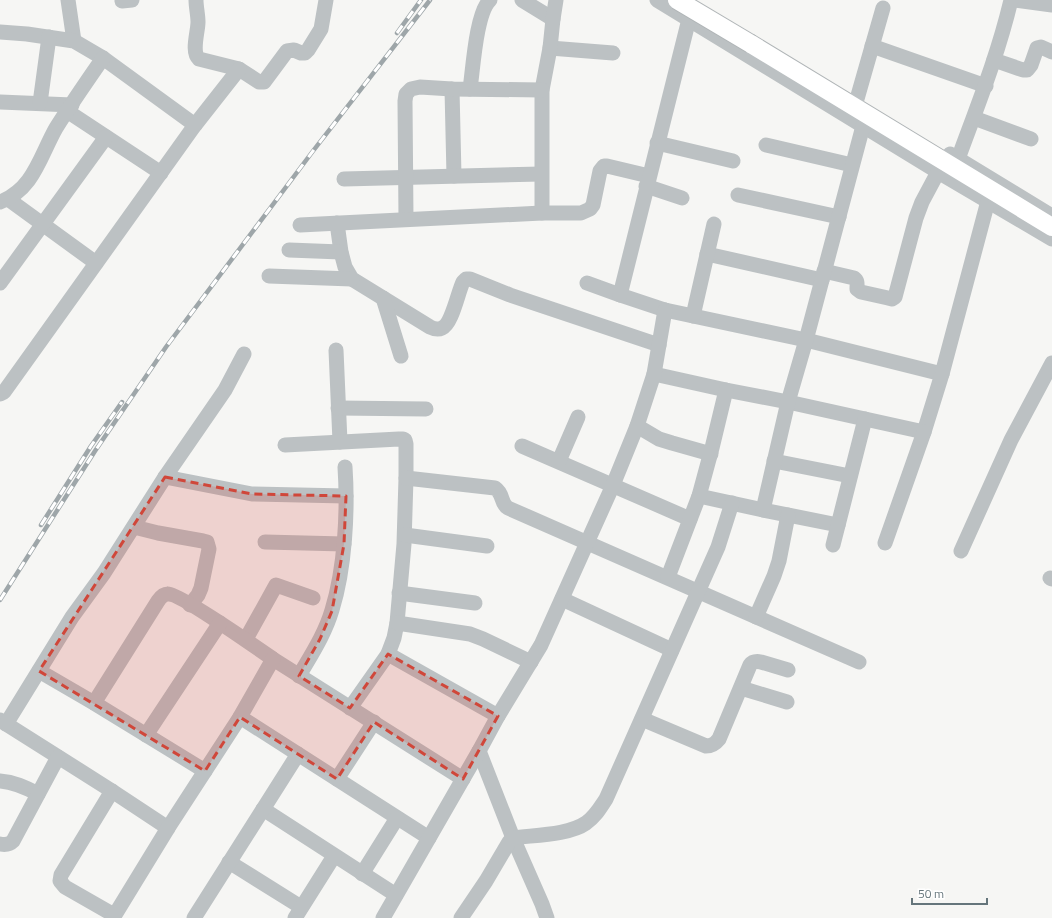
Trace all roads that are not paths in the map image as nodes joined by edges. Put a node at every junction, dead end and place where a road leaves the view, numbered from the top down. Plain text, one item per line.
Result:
1 (68, 0) edge
2 (196, 0) edge
3 (326, 0) edge
4 (490, 0) edge
5 (522, 0) edge
6 (556, 0) edge
7 (657, 0) edge
8 (676, 0) edge
9 (1011, 0) edge
10 (1015, 0) edge
11 (697, 2) edge
12 (1052, 5) edge
13 (883, 8) dead end
14 (553, 19) junction
15 (689, 19) junction
16 (0, 32) edge
17 (49, 37) junction
18 (74, 41) junction
19 (872, 46) junction
20 (550, 48) junction
21 (1052, 52) edge
22 (614, 53) dead end
23 (103, 58) junction
24 (994, 60) junction
25 (239, 69) junction
26 (986, 86) junction
27 (452, 88) junction
28 (470, 89) junction
29 (542, 90) junction
30 (857, 99) junction
31 (0, 102) edge
32 (40, 103) junction
33 (70, 108) junction
34 (974, 118) junction
35 (195, 125) junction
36 (863, 126) junction
37 (106, 137) junction
38 (1032, 138) dead end
39 (657, 143) junction
40 (766, 145) dead end
41 (958, 159) junction
42 (733, 161) dead end
43 (852, 165) junction
44 (938, 172) junction
45 (161, 173) junction
46 (541, 174) junction
47 (454, 176) junction
48 (406, 177) junction
49 (344, 179) dead end
50 (648, 181) junction
51 (738, 195) dead end
52 (682, 198) dead end
53 (4, 200) edge
54 (988, 201) junction
55 (542, 213) junction
56 (1052, 216) edge
57 (839, 217) junction
58 (406, 219) junction
59 (337, 223) junction
60 (42, 224) junction
61 (714, 224) dead end
62 (300, 225) dead end
63 (1052, 227) edge
64 (1052, 239) edge
65 (289, 250) dead end
66 (341, 252) junction
67 (708, 254) junction
68 (96, 264) junction
69 (823, 275) junction
70 (269, 276) dead end
71 (352, 279) junction
72 (0, 283) edge
73 (587, 283) dead end
74 (620, 295) junction
75 (383, 298) junction
76 (665, 310) junction
77 (693, 316) junction
78 (806, 340) junction
79 (659, 345) junction
80 (336, 350) dead end
81 (244, 354) dead end
82 (401, 356) dead end
83 (1052, 364) edge
84 (654, 374) junction
85 (942, 374) junction
86 (726, 390) junction
87 (0, 394) edge
88 (788, 402) junction
89 (338, 408) junction
90 (426, 409) dead end
91 (578, 417) dead end
92 (865, 419) junction
93 (637, 426) junction
94 (924, 432) junction
95 (340, 442) junction
96 (285, 445) dead end
97 (522, 446) dead end
98 (711, 454) junction
99 (774, 461) junction
100 (559, 462) junction
101 (345, 467) dead end
102 (850, 476) junction
103 (166, 477) junction
104 (406, 478) junction
105 (613, 485) junction
106 (346, 496) junction
107 (699, 496) junction
108 (732, 503) junction
109 (763, 510) junction
110 (788, 515) junction
111 (690, 519) junction
112 (838, 525) junction
113 (134, 527) junction
114 (405, 535) junction
115 (266, 542) dead end
116 (587, 543) junction
117 (885, 543) dead end
118 (344, 544) junction
119 (833, 545) dead end
120 (487, 546) dead end
121 (961, 551) dead end
122 (668, 577) junction
123 (698, 591) junction
124 (399, 593) junction
125 (313, 598) dead end
126 (562, 599) junction
127 (475, 603) dead end
128 (190, 605) junction
129 (756, 617) junction
130 (220, 623) junction
131 (397, 623) junction
132 (246, 640) junction
133 (672, 650) junction
134 (388, 654) junction
135 (273, 659) junction
136 (531, 662) junction
137 (859, 662) dead end
138 (788, 670) dead end
139 (39, 671) junction
140 (299, 676) junction
141 (741, 688) junction
142 (786, 702) dead end
143 (94, 703) junction
144 (350, 708) junction
145 (498, 716) junction
146 (240, 717) junction
147 (642, 719) junction
148 (3, 722) edge
149 (374, 722) junction
150 (146, 736) junction
151 (480, 750) junction
152 (298, 754) junction
153 (58, 757) junction
154 (205, 771) junction
155 (337, 779) junction
156 (463, 779) junction
157 (0, 781) edge
158 (112, 790) junction
159 (38, 794) junction
160 (263, 809) junction
161 (397, 818) junction
162 (168, 828) junction
163 (429, 838) junction
164 (513, 838) junction
165 (0, 844) edge
166 (334, 856) junction
167 (229, 862) junction
168 (362, 874) junction
169 (396, 895) junction
170 (544, 911) edge
171 (298, 913) edge
172 (200, 916) edge
173 (114, 917) edge
174 (382, 918) edge
175 (461, 918) edge
176 (533, 918) edge

1 - 18 street
2 - 25 street
3 - 25 street
4 - 28 street
5 - 14 street
6 - 14 street
7 - 15 street
8 - 63 main road, bridge
9 - 24 street
10 - 12 street
11 - 15 street
11 - 30 street
13 - 19 street
14 - 20 street
15 - 36 street
15 - 39 street
16 - 17 street
17 - 18 street
17 - 32 street
18 - 23 street
19 - 26 street
19 - 30 street
20 - 22 street
20 - 29 street
21 - 24 street
23 - 33 street
23 - 35 street
24 - 26 street
25 - 35 street
26 - 34 street
27 - 28 street
27 - 47 street
27 - 48 street
28 - 29 street
29 - 46 street
30 - 41 street
31 - 32 street
32 - 33 street
33 - 37 street
33 - 53 street
34 - 38 street
34 - 41 street
35 - 45 street
36 - 43 street
36 - 44 street
37 - 45 street
37 - 60 street
39 - 42 street
39 - 50 street
40 - 43 street
41 - 56 street
43 - 57 street
44 - 54 street
44 - 69 street
45 - 68 street
46 - 47 street
46 - 55 street
47 - 48 street
48 - 49 street
48 - 58 street
50 - 52 street
50 - 55 street
50 - 74 street
51 - 57 street
53 - 60 street
54 - 64 street
54 - 85 street
55 - 58 street
57 - 69 street
58 - 59 street
59 - 62 street
59 - 66 street
60 - 68 street
60 - 72 street
61 - 67 street
65 - 66 street
66 - 71 street
67 - 69 street
67 - 77 street
68 - 87 street
69 - 78 street
70 - 71 street
71 - 75 street
73 - 74 street
74 - 76 street
75 - 79 street
75 - 82 street
76 - 77 street
76 - 79 street
77 - 78 street
78 - 85 street
78 - 88 street
79 - 84 street
80 - 89 street
81 - 103 street
83 - 121 street
84 - 86 street
84 - 93 street
85 - 94 street
86 - 88 street
86 - 98 street
88 - 92 street
88 - 99 street
89 - 90 street
89 - 95 street
91 - 100 street
92 - 94 street
92 - 102 street
93 - 98 street
93 - 105 street
94 - 117 street
95 - 96 street
95 - 104 street
97 - 100 street
98 - 107 street
99 - 102 street
99 - 109 street
100 - 105 street
101 - 106 street
102 - 112 street
103 - 106 street
103 - 113 street
104 - 114 street
104 - 116 street
105 - 111 street
105 - 116 street
106 - 118 street
107 - 108 street
107 - 111 street
108 - 109 street
108 - 123 street
109 - 110 street
110 - 112 street
110 - 129 street
111 - 122 street
112 - 119 street
113 - 128 street
113 - 139 street
114 - 120 street
114 - 124 street
115 - 118 street
116 - 122 street
116 - 126 street
118 - 140 street
122 - 123 street
123 - 129 street
123 - 133 street
124 - 127 street
124 - 131 street
125 - 132 street
126 - 133 street
126 - 136 street
128 - 130 street
128 - 143 street
129 - 137 street
130 - 132 street
130 - 150 street
131 - 134 street
131 - 136 street
132 - 135 street
133 - 147 street
134 - 144 street
134 - 145 street
135 - 140 street
135 - 146 street
136 - 145 street
138 - 141 street
139 - 143 street
139 - 148 street
140 - 144 street
141 - 142 street
141 - 147 street
143 - 150 street
144 - 149 street
145 - 151 street
146 - 152 street
146 - 154 street
147 - 164 street
148 - 153 street
149 - 155 street
149 - 156 street
150 - 154 street
151 - 156 street
151 - 164 street
152 - 155 street
152 - 160 street
153 - 158 street
153 - 159 street
154 - 162 street
155 - 161 street
156 - 163 street
157 - 159 street
158 - 162 street
158 - 173 street
159 - 165 street
160 - 166 street
160 - 167 street
161 - 163 street
161 - 168 street
162 - 173 street
163 - 169 street
164 - 170 street
164 - 175 street
166 - 168 street
166 - 171 street
167 - 171 street
167 - 172 street
168 - 169 street
169 - 174 street
170 - 176 street

